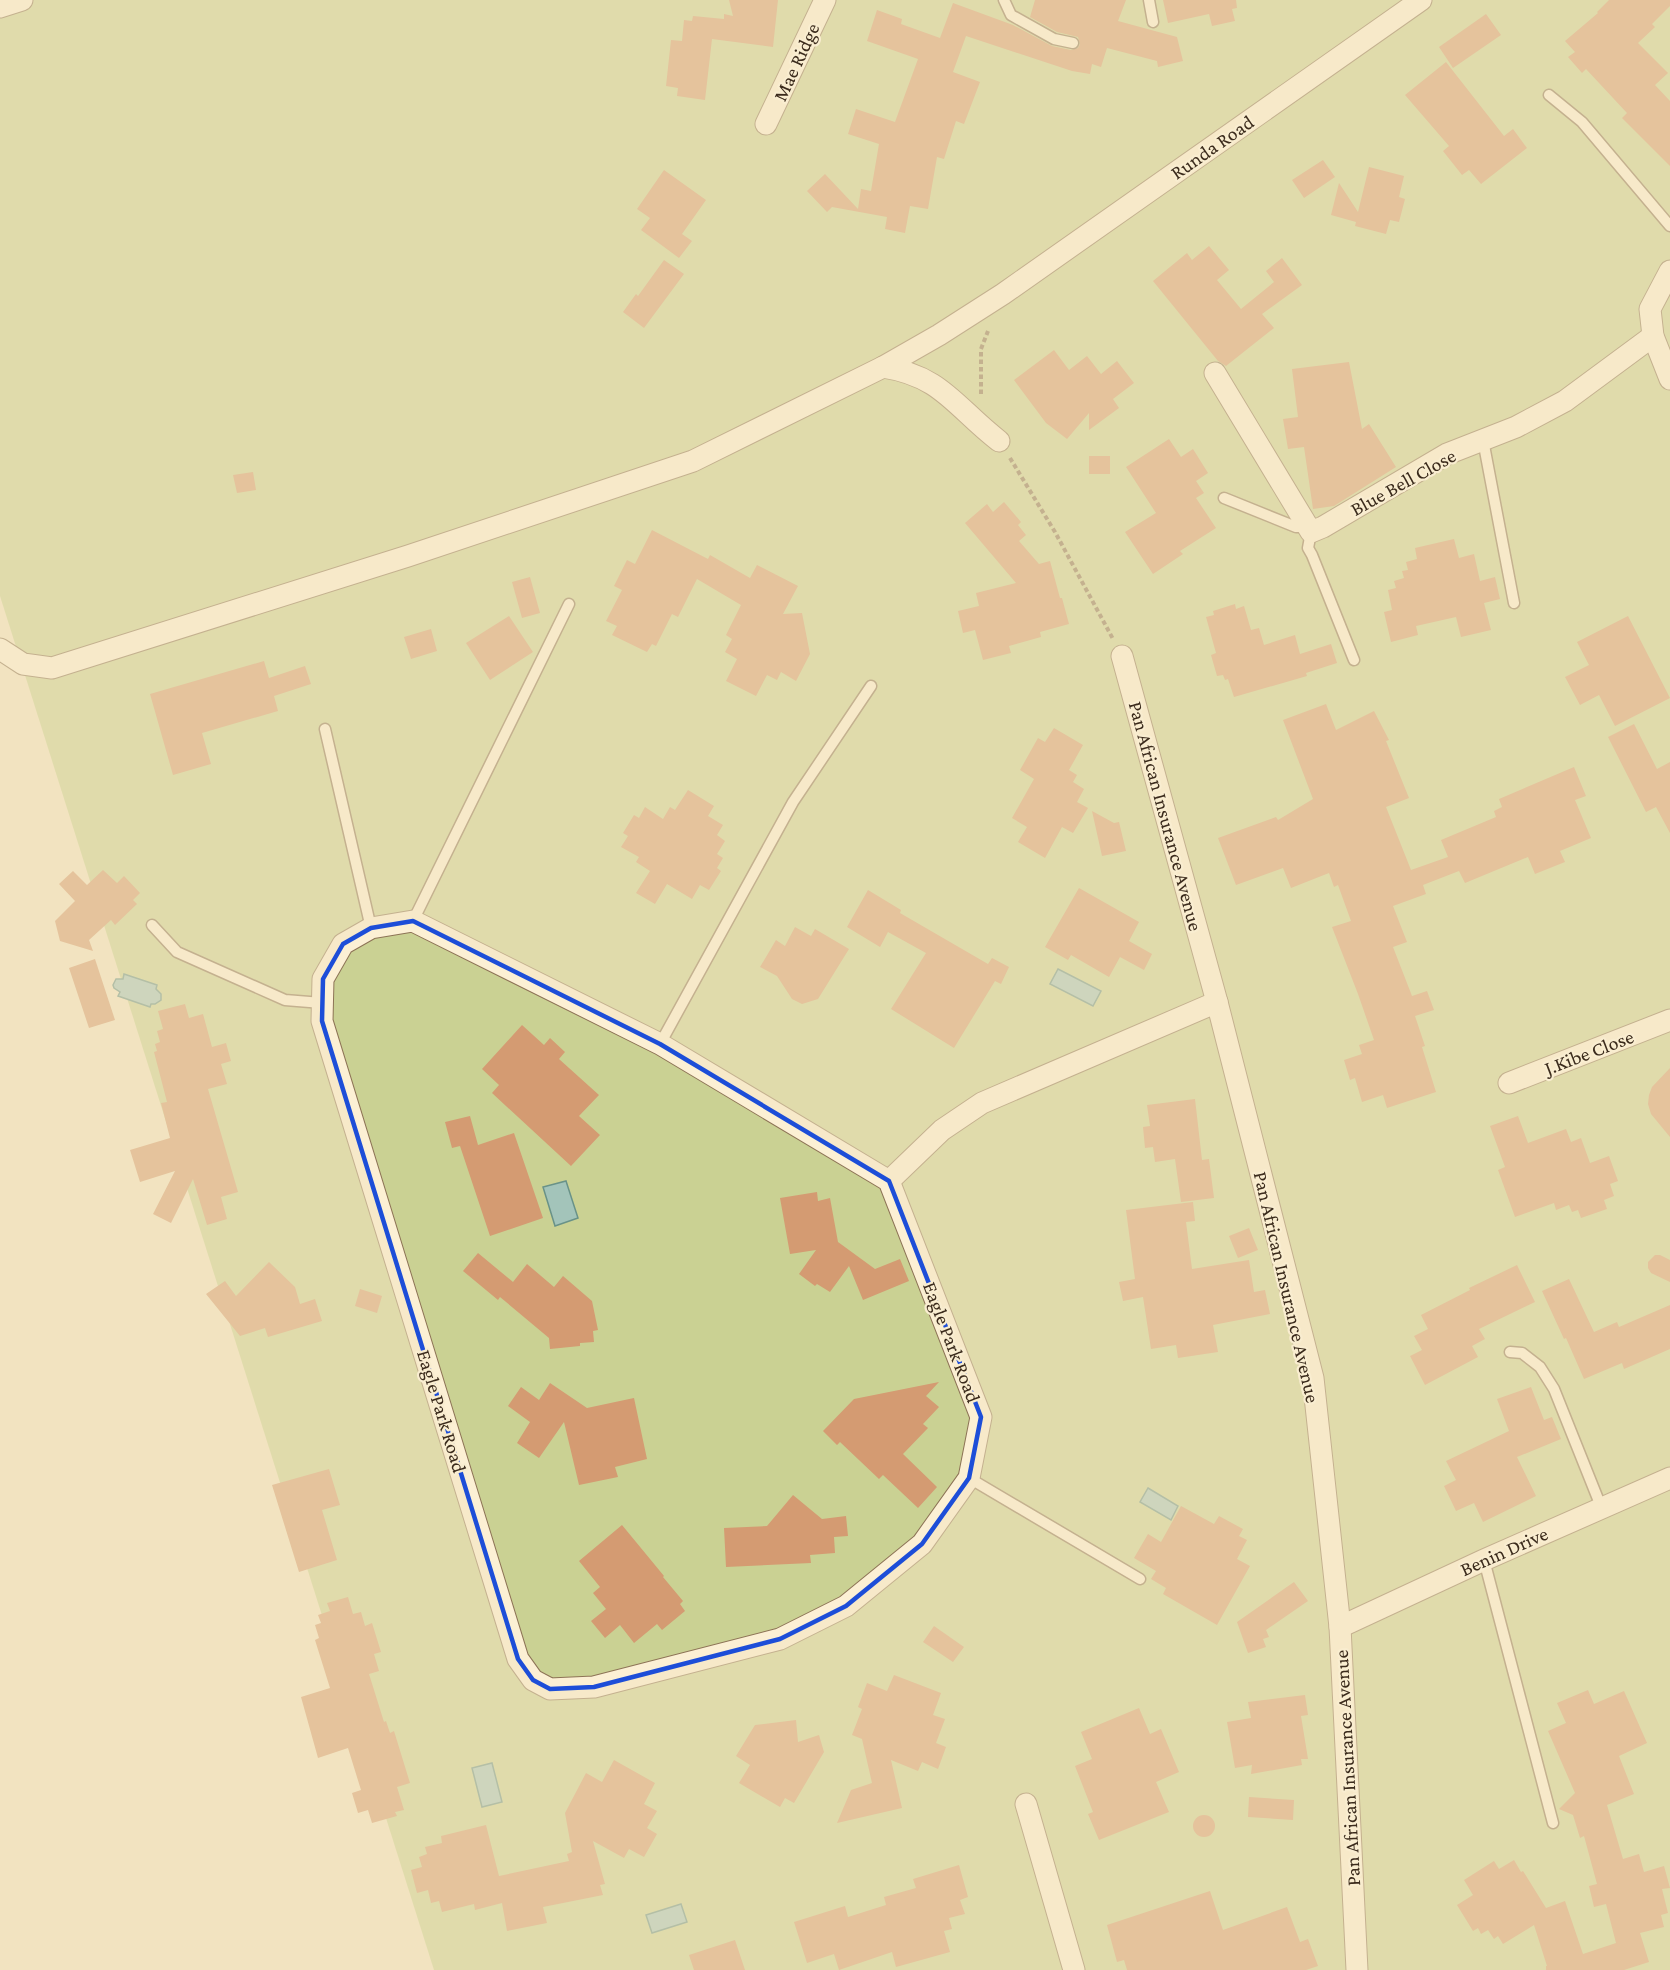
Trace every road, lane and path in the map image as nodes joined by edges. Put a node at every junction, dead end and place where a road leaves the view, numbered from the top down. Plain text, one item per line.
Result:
1 (22, 0) edge
2 (825, 0) edge
3 (1004, 0) edge
4 (1149, 0) edge
5 (1421, 0) edge
6 (0, 7) edge
7 (1153, 22) dead end
8 (1073, 42) dead end
9 (1549, 95) dead end
10 (766, 124) dead end
11 (1670, 226) edge
12 (1670, 271) edge
13 (990, 327) dead end
14 (1653, 336) junction
15 (883, 367) junction
16 (1215, 373) dead end
17 (1670, 379) edge
18 (984, 402) dead end
19 (1483, 440) junction
20 (999, 441) joint
21 (1224, 498) dead end
22 (1311, 532) junction
23 (1514, 603) dead end
24 (569, 604) dead end
25 (0, 649) edge
26 (1122, 656) joint
27 (1354, 660) dead end
28 (870, 686) dead end
29 (325, 729) dead end
30 (413, 921) junction
31 (152, 925) dead end
32 (371, 928) junction
33 (1217, 1002) junction
34 (322, 1004) junction
35 (1670, 1020) edge
36 (660, 1044) junction
37 (1509, 1083) dead end
38 (890, 1181) junction
39 (1510, 1352) dead end
40 (969, 1478) junction
41 (1670, 1478) edge
42 (1602, 1509) junction
43 (1484, 1560) junction
44 (1140, 1579) dead end
45 (1340, 1626) junction
46 (1026, 1804) dead end
47 (1553, 1823) dead end
48 (1074, 1970) edge
49 (1357, 1970) edge

1 - 6 street
2 - 10 street, Mae Ridge
3 - 8 lane
4 - 7 lane
5 - 15 street, Runda Road
9 - 11 lane
12 - 14 street
13 - 18 path
14 - 17 street
14 - 19 street, Blue Bell Close
15 - 20 street
15 - 25 street, Runda Road
16 - 22 street
19 - 22 street, Blue Bell Close
19 - 23 lane
20 - 26 path
21 - 22 lane
22 - 27 lane
24 - 30 lane
26 - 33 street, Pan African Insurance Avenue
28 - 36 lane
29 - 32 lane
30 - 32 street, Eagle Park Road
30 - 36 street
31 - 34 lane
32 - 34 street, Eagle Park Road
33 - 38 street
33 - 45 street, Pan African Insurance Avenue
34 - 40 street, Eagle Park Road
35 - 37 street, J.Kibe Close
36 - 38 street
38 - 40 street, Eagle Park Road
39 - 42 lane
40 - 44 lane
41 - 42 street, Benin Drive
42 - 43 street, Benin Drive
43 - 45 street, Benin Drive
43 - 47 lane
45 - 49 street, Pan African Insurance Avenue
46 - 48 street

